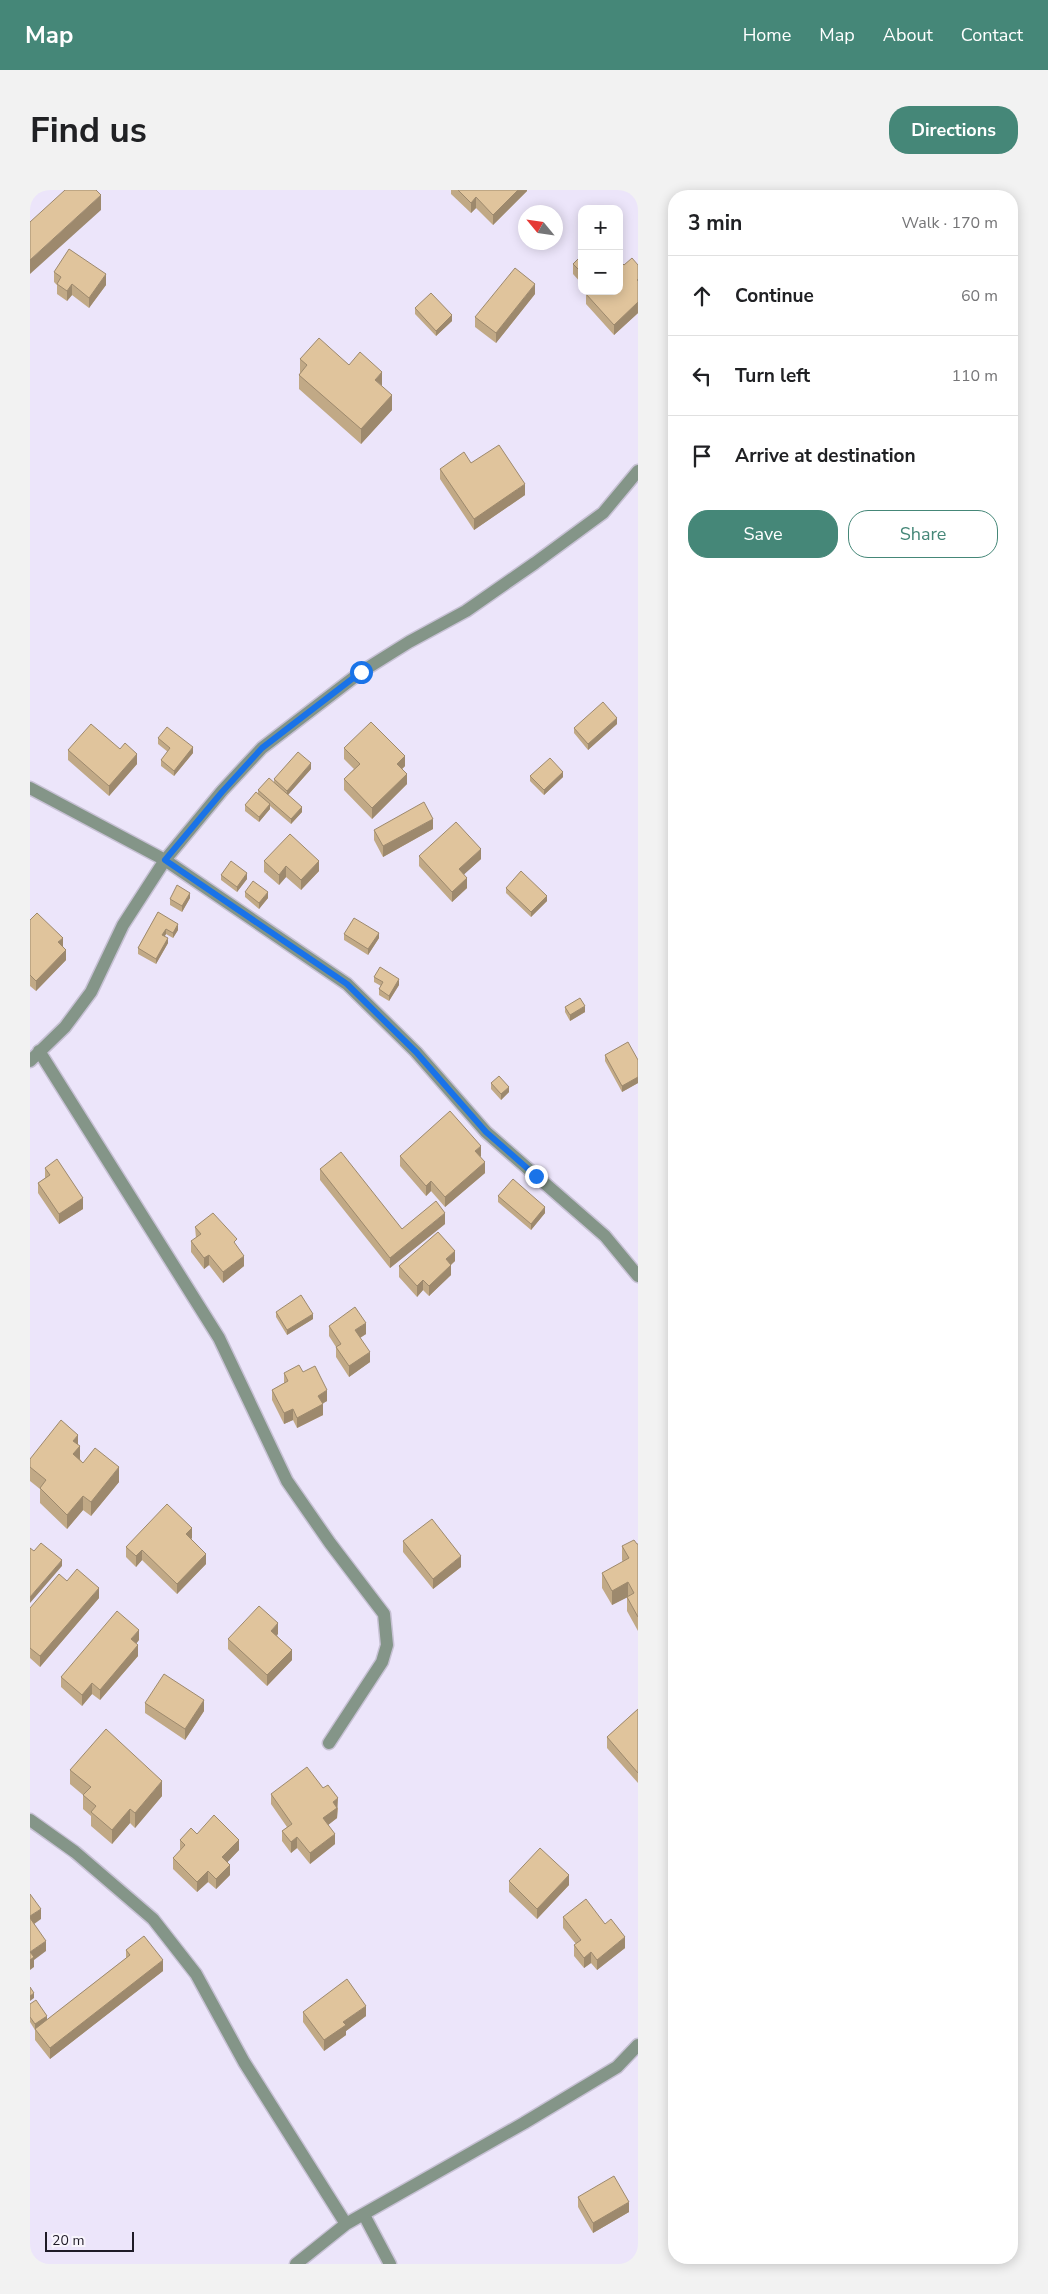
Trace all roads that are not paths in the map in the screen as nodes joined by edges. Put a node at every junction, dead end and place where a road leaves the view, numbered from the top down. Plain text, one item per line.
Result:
1 (638, 471) edge
2 (30, 788) edge
3 (165, 860) junction
4 (35, 1056) edge
5 (638, 1276) edge
6 (329, 1743) dead end
7 (30, 1820) edge
8 (638, 2045) edge
9 (364, 2215) junction
10 (346, 2224) junction
11 (296, 2264) edge
12 (390, 2264) edge

1 - 3 street
2 - 3 street
3 - 4 street
3 - 5 street
4 - 6 street
7 - 10 street
8 - 9 street
9 - 10 street
9 - 12 street
10 - 11 street

